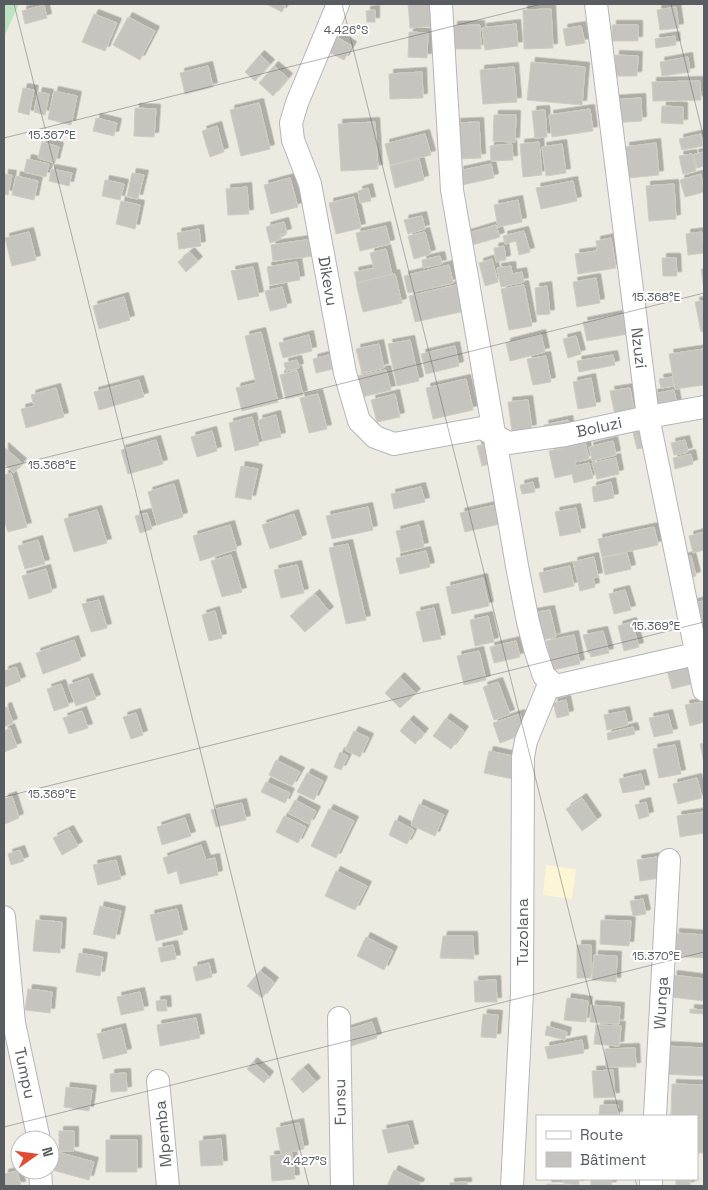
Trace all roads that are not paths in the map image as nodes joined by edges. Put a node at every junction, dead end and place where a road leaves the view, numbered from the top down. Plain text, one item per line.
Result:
1 (338, 4) edge
2 (441, 4) edge
3 (596, 4) edge
4 (704, 407) edge
5 (648, 417) junction
6 (496, 436) junction
7 (700, 653) edge
8 (550, 682) junction
9 (704, 690) edge
10 (669, 860) dead end
11 (4, 917) edge
12 (339, 1018) dead end
13 (158, 1081) dead end
14 (655, 1115) edge
15 (37, 1130) edge
16 (168, 1186) edge
17 (342, 1186) edge
18 (512, 1186) edge

1 - 6 street, Dikevu
2 - 6 street
3 - 5 street, Nzuzi
4 - 5 street, Boluzi
5 - 6 street, Boluzi
5 - 7 street, Nzuzi
6 - 8 street
7 - 8 street
7 - 9 street, Nzuzi
8 - 18 street, Tuzolana
10 - 14 street, Wunga
11 - 15 street, Tumpu
12 - 17 street, Funsu
13 - 16 street, Mpemba

